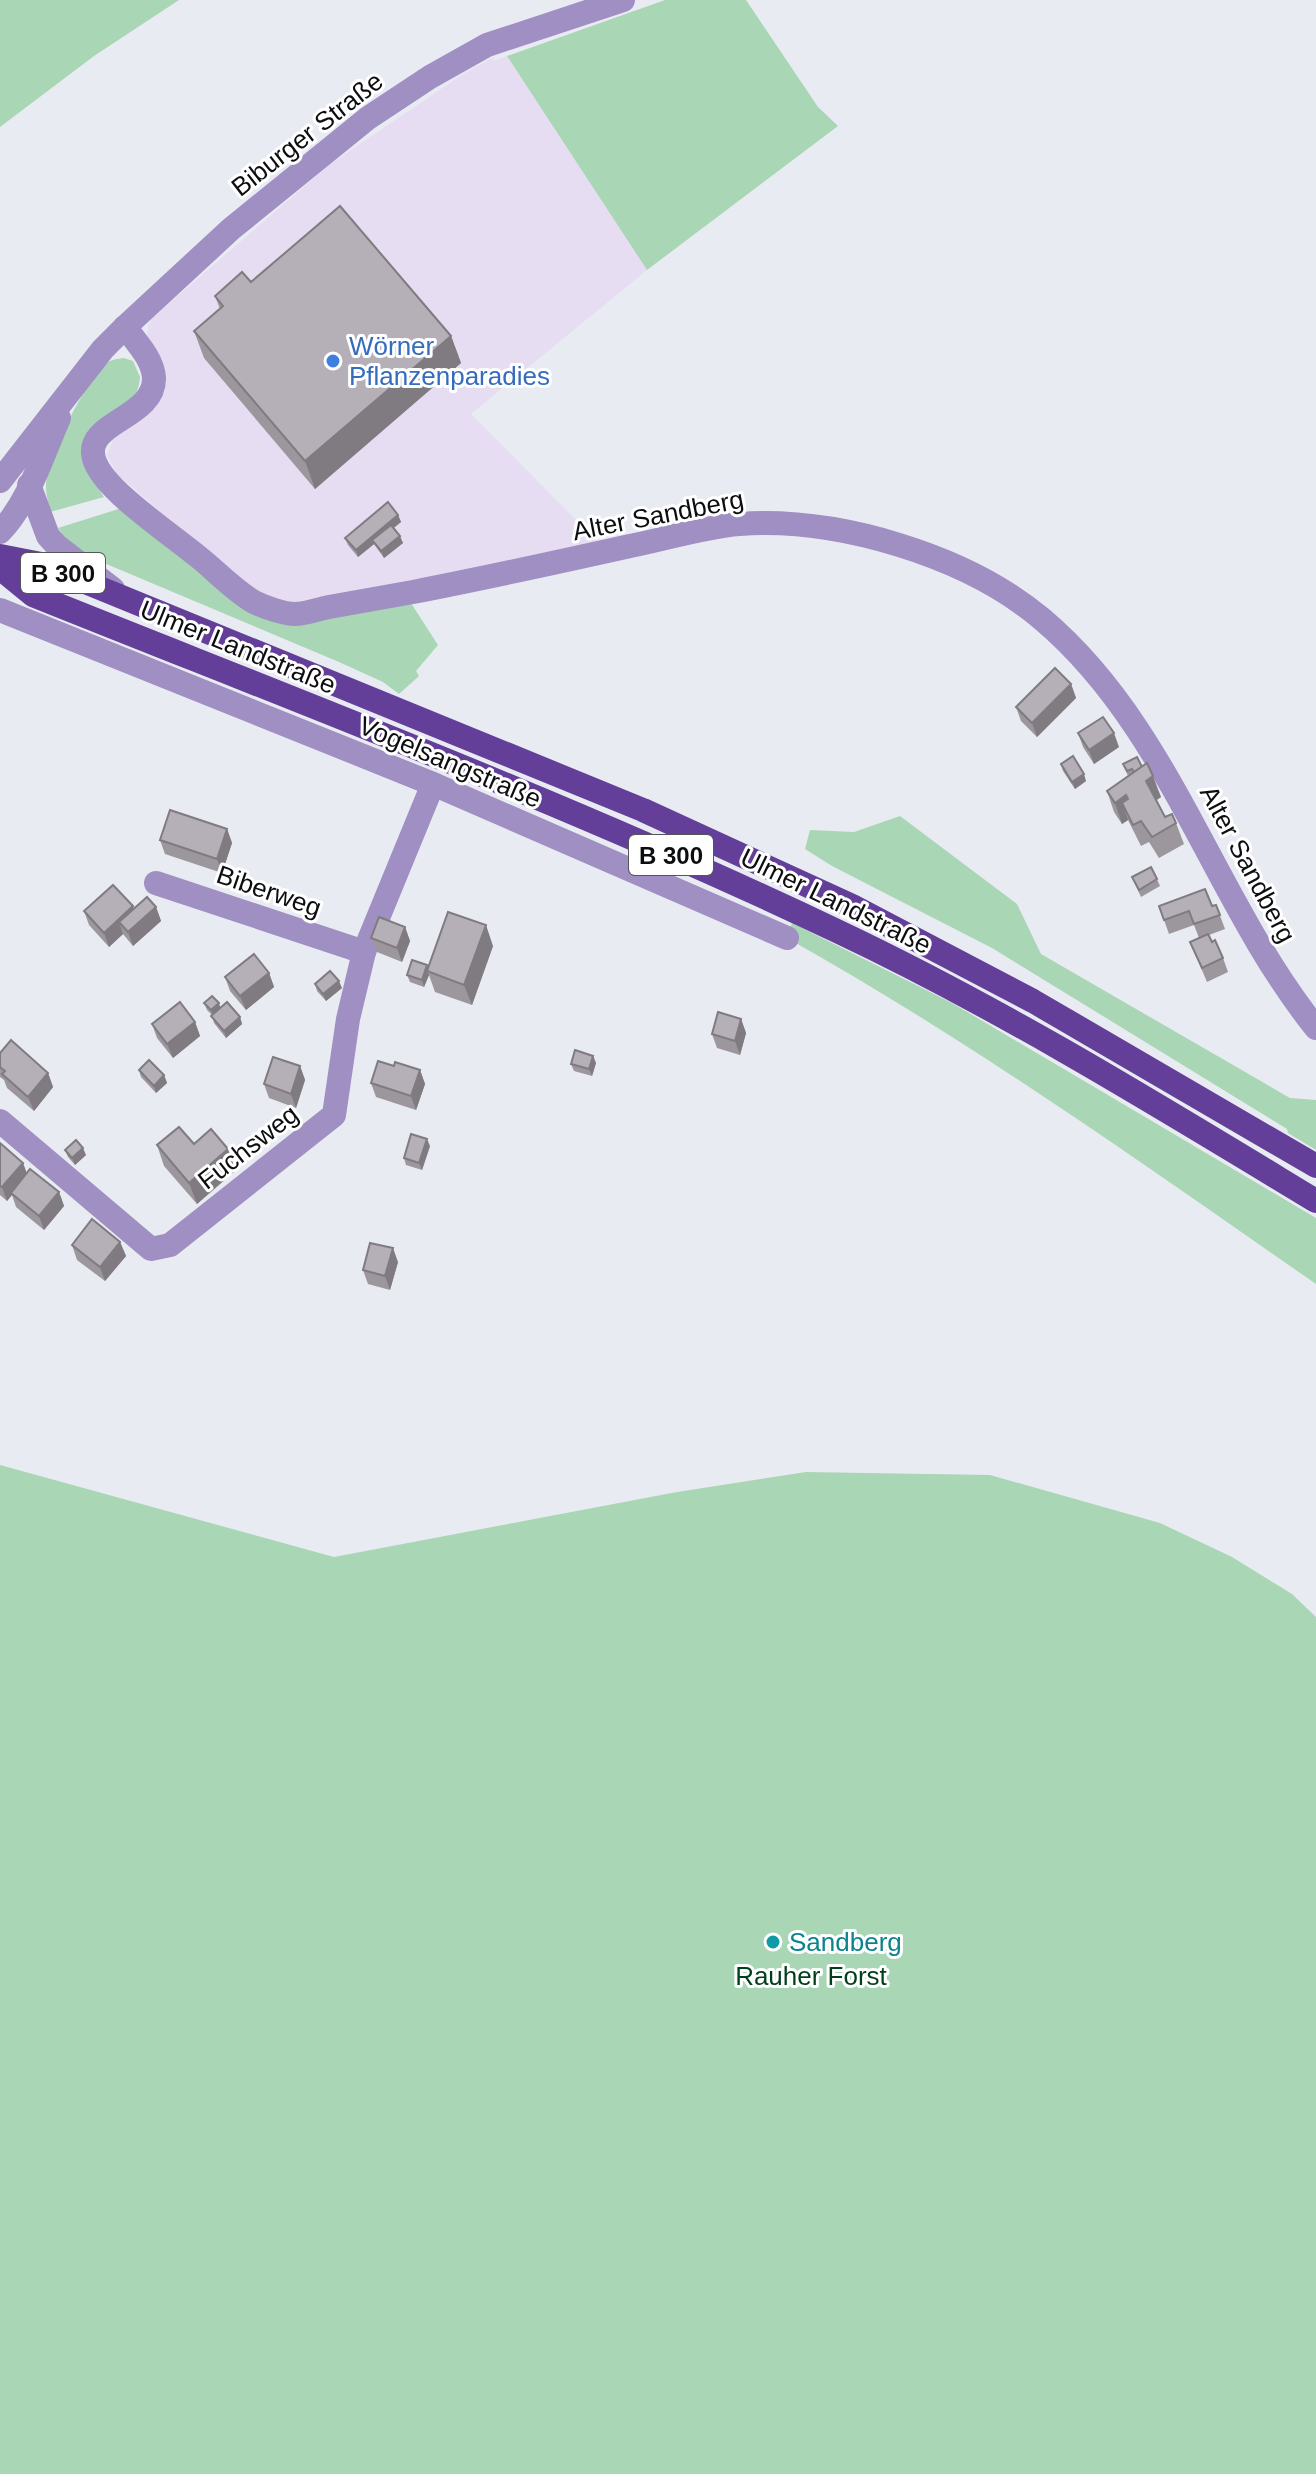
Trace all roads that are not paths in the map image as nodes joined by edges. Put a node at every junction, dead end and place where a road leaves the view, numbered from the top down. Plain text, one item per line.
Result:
1 (623, 0) edge
2 (125, 327) junction
3 (73, 387) junction
4 (0, 481) edge
5 (29, 485) junction
6 (0, 532) edge
7 (0, 556) edge
8 (0, 568) edge
9 (124, 598) junction
10 (0, 610) edge
11 (433, 784) junction
12 (156, 883) dead end
13 (787, 938) dead end
14 (364, 952) junction
15 (1316, 1028) edge
16 (0, 1121) edge
17 (1316, 1166) edge
18 (1316, 1201) edge

1 - 2 street, Biburger Straße
2 - 3 street, Biburger Straße
2 - 15 street, Alter Sandberg
3 - 4 street, Biburger Straße
3 - 5 street, Biburger Straße
5 - 6 street, Biburger Straße
5 - 9 street
7 - 9 main road, Ulmer Landstraße / B 300
8 - 18 main road, Ulmer Landstraße / B 300
9 - 17 main road, Ulmer Landstraße / B 300
10 - 11 street, Vogelsangstraße
11 - 13 street, Vogelsangstraße
11 - 14 street, Fuchsweg
12 - 14 street, Biberweg
14 - 16 street, Fuchsweg

